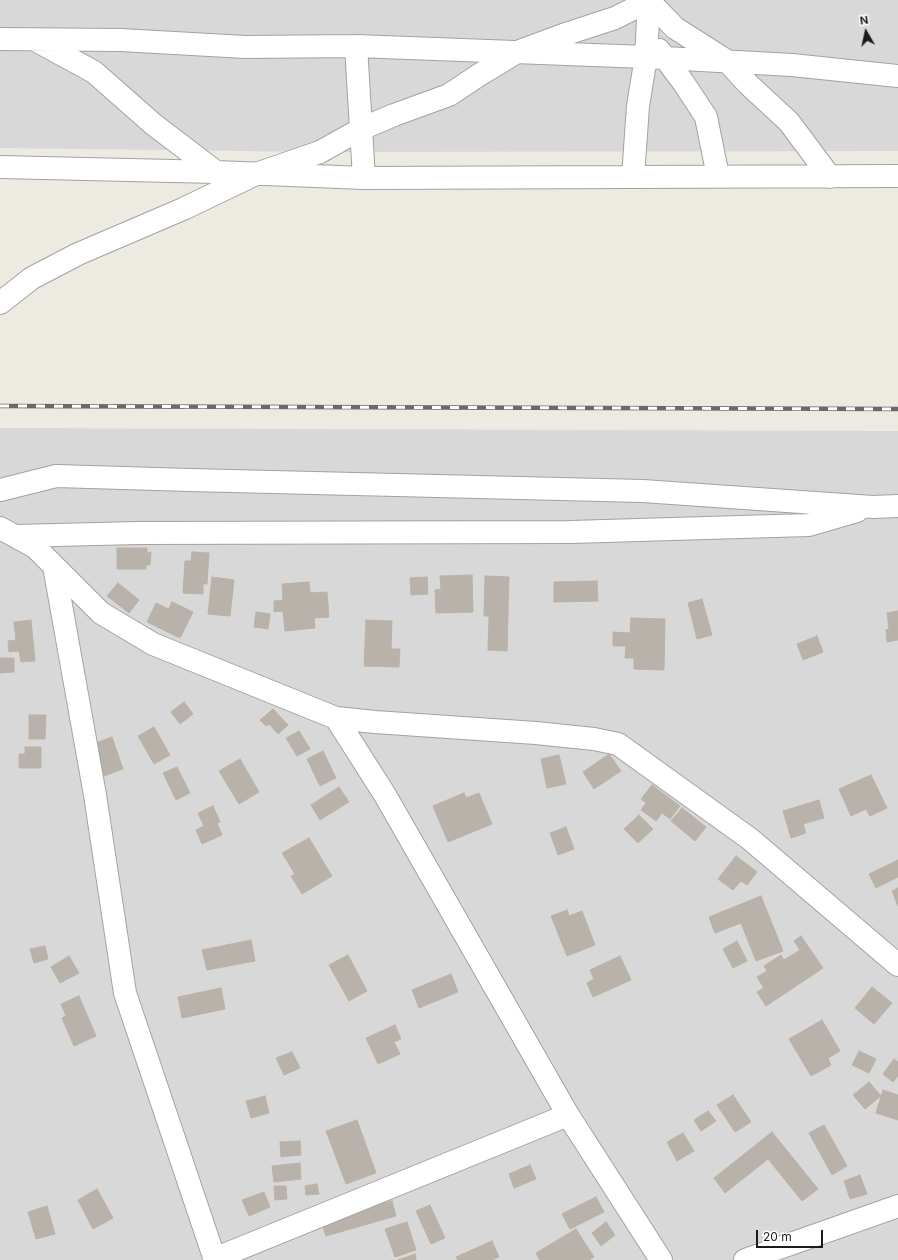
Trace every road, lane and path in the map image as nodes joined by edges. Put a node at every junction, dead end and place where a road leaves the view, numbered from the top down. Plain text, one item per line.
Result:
1 (649, 1) edge
2 (0, 39) edge
3 (34, 39) junction
4 (356, 46) junction
5 (653, 50) junction
6 (517, 52) junction
7 (727, 62) junction
8 (898, 76) edge
9 (361, 129) junction
10 (0, 167) edge
11 (216, 172) junction
12 (256, 174) junction
13 (718, 176) junction
14 (830, 176) junction
15 (898, 176) edge
16 (633, 177) junction
17 (364, 178) junction
18 (0, 303) edge
19 (0, 490) edge
20 (724, 497) junction
21 (873, 506) junction
22 (898, 506) edge
23 (700, 528) junction
24 (7, 532) edge
25 (54, 566) junction
26 (336, 718) junction
27 (898, 965) edge
28 (568, 1115) junction
29 (898, 1206) edge
30 (214, 1260) edge
31 (661, 1260) edge
32 (745, 1260) edge

1 - 5 street
1 - 6 street
1 - 7 street
2 - 3 street
3 - 4 street
3 - 11 street
4 - 6 street
4 - 9 street
5 - 6 street
5 - 7 street
5 - 13 street
5 - 16 street
6 - 9 street
7 - 8 street
7 - 14 street
9 - 12 street
9 - 17 street
10 - 11 street
11 - 12 street
12 - 17 street
12 - 18 street
13 - 14 street
13 - 16 street
14 - 15 street
16 - 17 street
19 - 20 street
20 - 21 street
20 - 23 street
21 - 22 street
21 - 23 street
23 - 24 street
24 - 25 street
25 - 26 street
25 - 30 street
26 - 27 street
26 - 28 street
28 - 30 street
28 - 31 street
29 - 32 street

